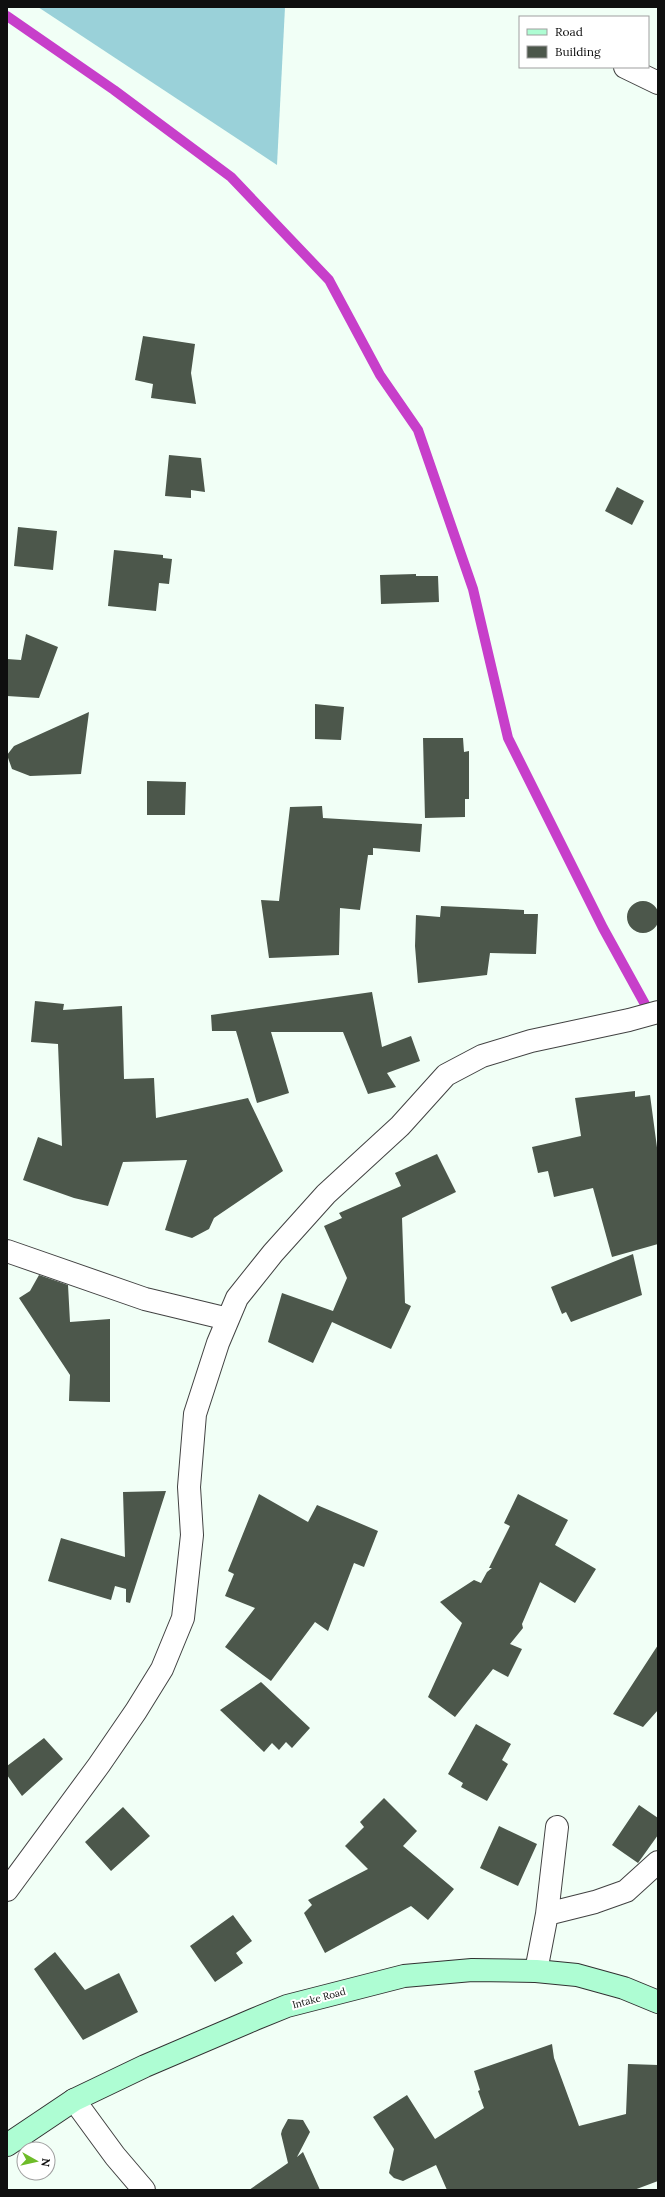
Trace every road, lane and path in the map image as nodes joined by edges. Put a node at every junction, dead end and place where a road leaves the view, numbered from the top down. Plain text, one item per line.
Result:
1 (626, 68) edge
2 (658, 82) edge
3 (658, 1012) edge
4 (7, 1251) edge
5 (228, 1319) junction
6 (558, 1827) dead end
7 (658, 1862) edge
8 (7, 1890) edge
9 (546, 1914) junction
10 (536, 1971) junction
11 (658, 2002) edge
12 (74, 2100) junction
13 (7, 2145) edge
14 (144, 2190) edge

1 - 2 street
3 - 5 street
4 - 5 street
5 - 8 street
6 - 9 street
7 - 9 street
9 - 10 street
10 - 11 street, Intake Road
10 - 12 street, Intake Road
12 - 13 street, Intake Road
12 - 14 street

